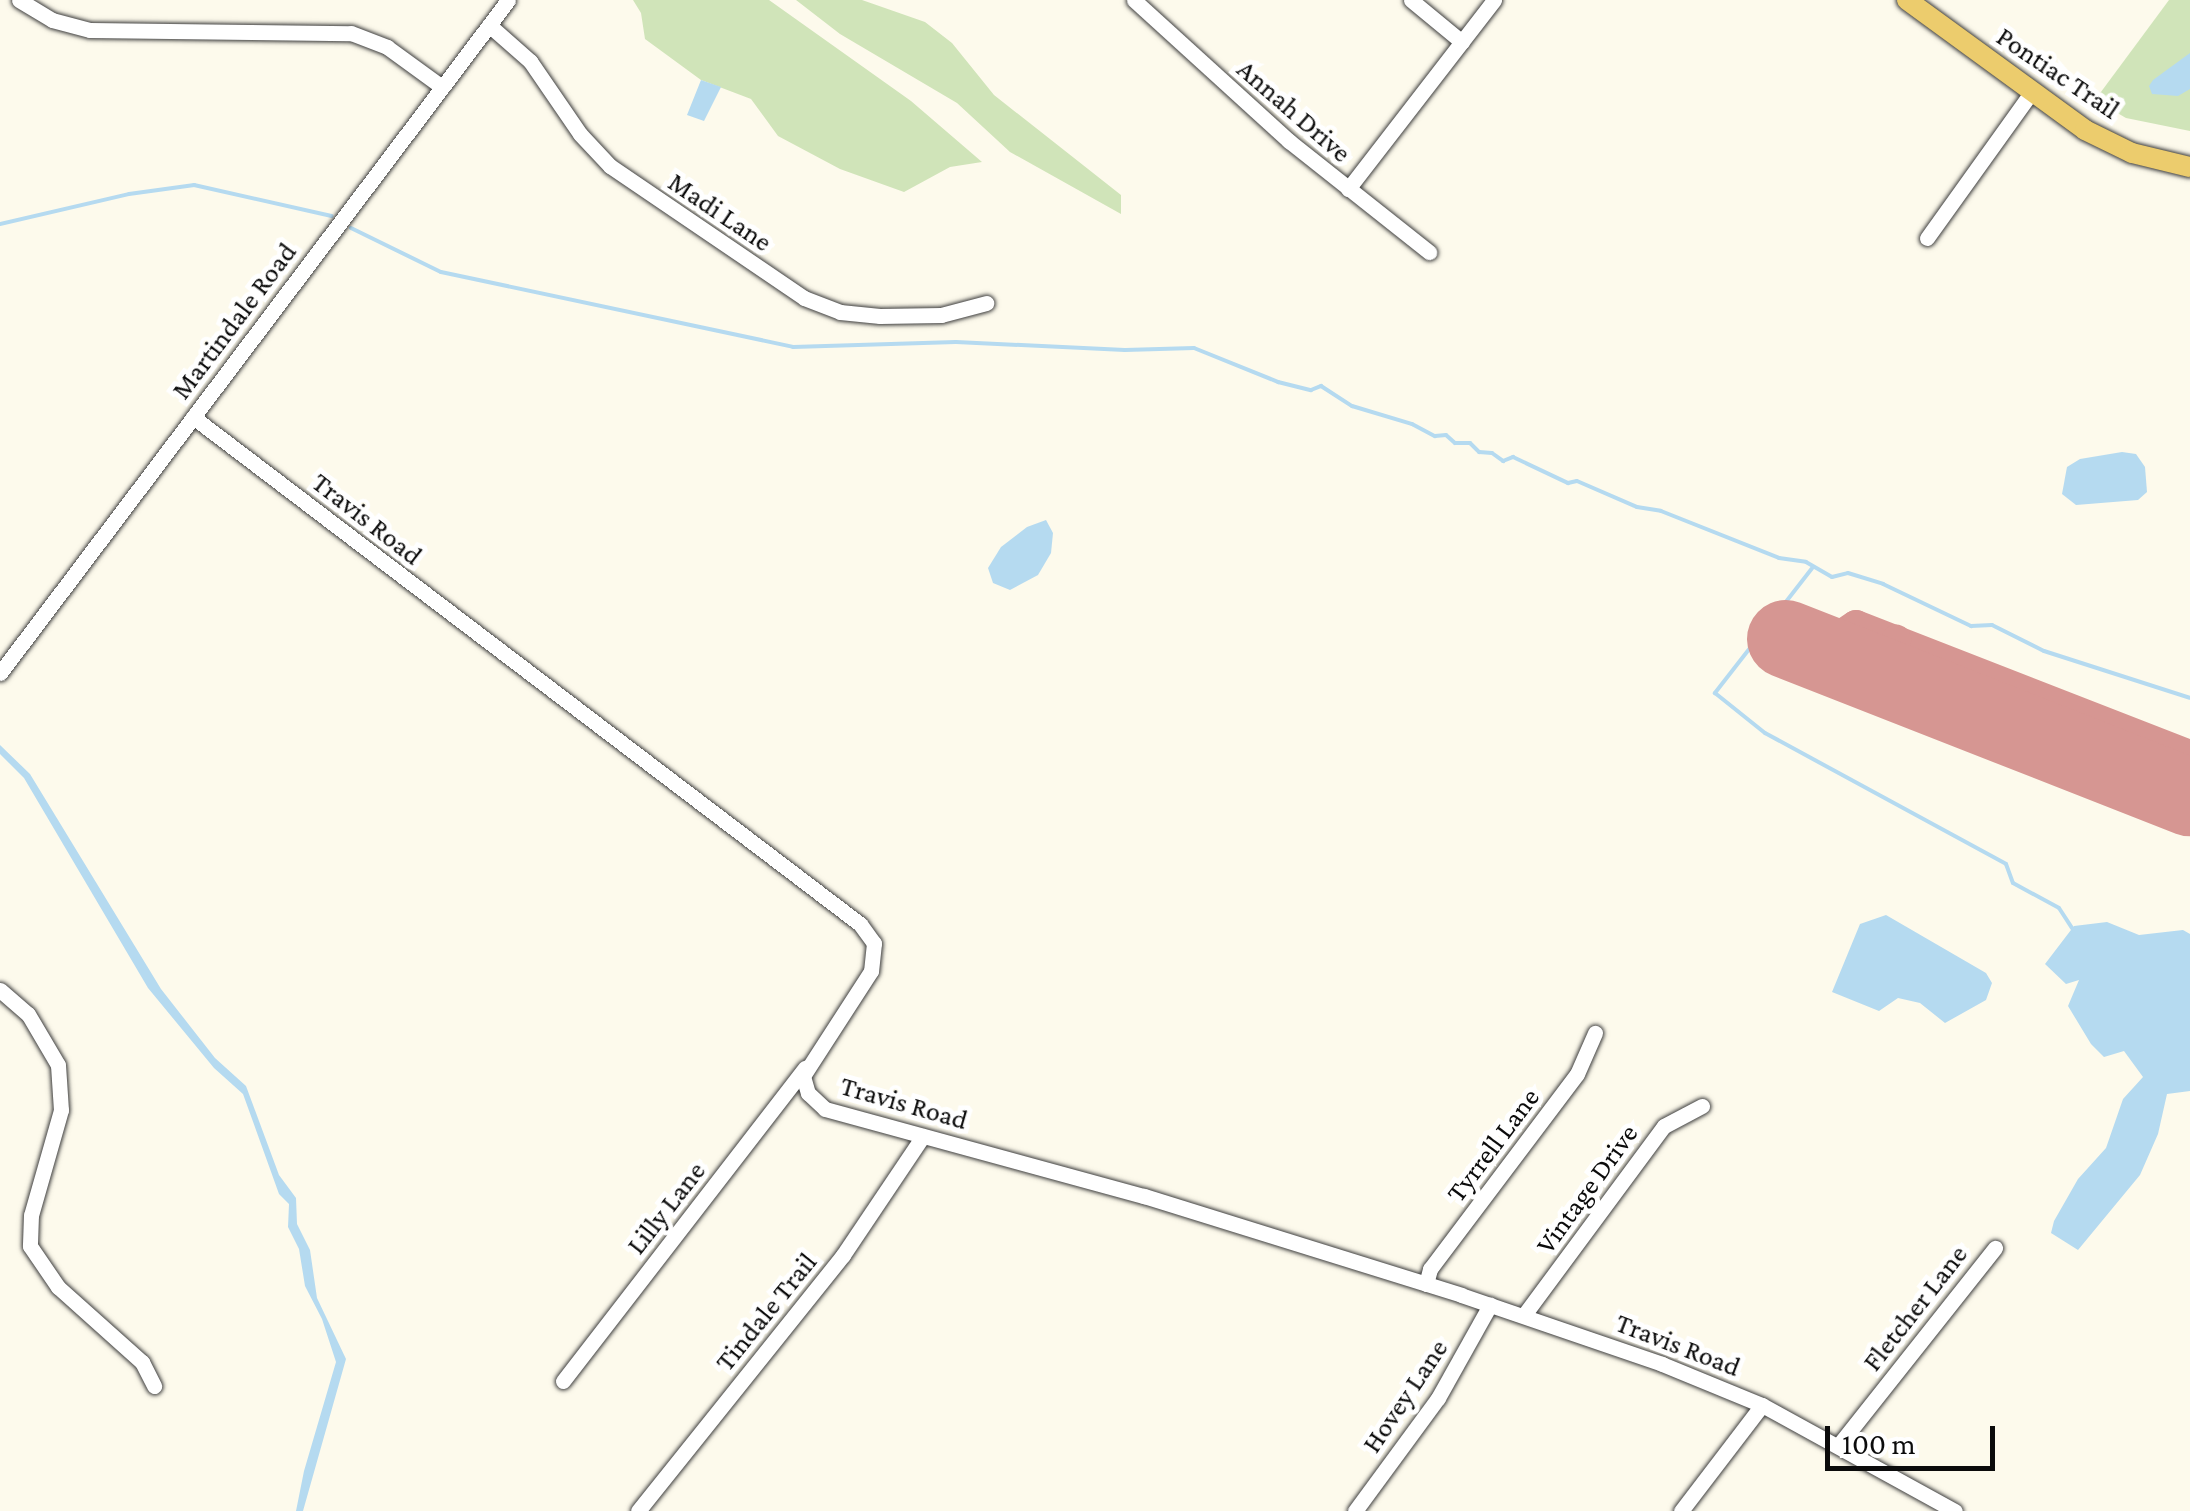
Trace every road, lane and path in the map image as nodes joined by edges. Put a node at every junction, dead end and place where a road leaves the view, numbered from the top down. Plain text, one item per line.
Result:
1 (20, 0) edge
2 (508, 0) edge
3 (1134, 0) edge
4 (1412, 0) edge
5 (1494, 0) edge
6 (1906, 0) edge
7 (488, 26) junction
8 (1462, 42) junction
9 (442, 87) junction
10 (2031, 93) junction
11 (2190, 166) edge
12 (1348, 189) junction
13 (1927, 238) dead end
14 (1429, 252) dead end
15 (986, 303) dead end
16 (193, 417) junction
17 (0, 674) edge
18 (0, 990) edge
19 (1595, 1034) dead end
20 (808, 1065) junction
21 (1702, 1106) dead end
22 (922, 1136) junction
23 (1995, 1248) dead end
24 (1426, 1284) junction
25 (1490, 1305) junction
26 (1524, 1315) junction
27 (564, 1381) dead end
28 (154, 1386) dead end
29 (1762, 1405) junction
30 (1838, 1446) junction
31 (638, 1511) edge
32 (1355, 1511) edge
33 (1681, 1511) edge
34 (1955, 1511) edge

1 - 9 street
2 - 7 street, Martindale Road
3 - 12 street, Annah Drive
4 - 8 street
5 - 8 street
6 - 10 main road, Pontiac Trail
7 - 9 street, Martindale Road
7 - 15 street, Madi Lane
8 - 12 street
9 - 16 street, Martindale Road
10 - 11 main road, Pontiac Trail
10 - 13 street
12 - 14 street, Annah Drive
16 - 17 street, Martindale Road
16 - 20 street, Travis Road
18 - 28 street
19 - 24 street, Tyrrell Lane
20 - 22 street, Travis Road
20 - 27 street, Lilly Lane
21 - 26 street, Vintage Drive
22 - 24 street, Travis Road
22 - 31 street, Tindale Trail
23 - 30 street, Fletcher Lane
24 - 25 street, Travis Road
25 - 26 street, Travis Road
25 - 32 street, Hovey Lane
26 - 29 street, Travis Road
29 - 30 street, Travis Road
29 - 33 street
30 - 34 street, Travis Road

